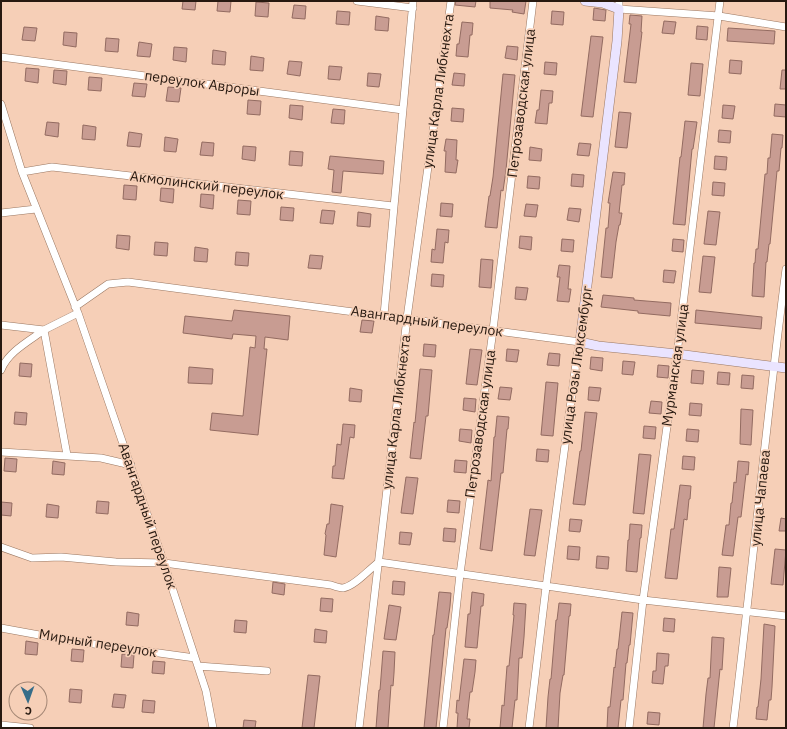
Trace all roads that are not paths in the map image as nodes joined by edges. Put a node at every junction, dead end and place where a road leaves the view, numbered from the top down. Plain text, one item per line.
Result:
1 (357, 1) edge
2 (451, 1) edge
3 (534, 1) edge
4 (585, 1) edge
5 (720, 1) edge
6 (413, 5) edge
7 (619, 5) edge
8 (719, 16) junction
9 (786, 27) edge
10 (1, 56) edge
11 (1, 104) edge
12 (403, 110) junction
13 (22, 172) junction
14 (393, 206) junction
15 (36, 209) junction
16 (1, 213) edge
17 (786, 269) edge
18 (76, 310) junction
19 (384, 315) junction
20 (407, 318) junction
21 (1, 325) edge
22 (44, 330) junction
23 (493, 330) junction
24 (580, 342) junction
25 (677, 354) junction
26 (774, 367) junction
27 (786, 368) edge
28 (1, 370) edge
29 (1, 452) edge
30 (67, 455) junction
31 (131, 465) junction
32 (1, 546) edge
33 (379, 562) junction
34 (164, 563) junction
35 (460, 574) junction
36 (546, 587) junction
37 (643, 600) junction
38 (748, 611) junction
39 (786, 616) edge
40 (1, 628) edge
41 (195, 658) junction
42 (198, 666) junction
43 (267, 671) dead end
44 (1, 725) edge
45 (30, 728) edge
46 (213, 728) edge
47 (359, 728) edge
48 (443, 728) edge
49 (530, 728) edge
50 (629, 728) edge
51 (734, 728) edge

1 - 6 street
2 - 20 street, улица Карла Либкнехта
3 - 23 street, Петрозаводская улица
4 - 7 main road
5 - 8 street, Мурманская улица
6 - 12 street
7 - 8 street
7 - 24 main road, улица Розы Люксембург
8 - 9 street
8 - 25 street, Мурманская улица
10 - 12 street, переулок Авроры
11 - 13 street, Авангардный переулок
12 - 14 street
13 - 14 street, Акмолинский переулок
13 - 15 street, Авангардный переулок
14 - 19 street
15 - 16 street
15 - 18 street, Авангардный переулок
17 - 26 street, улица Чапаева
18 - 19 street, Авангардный переулок
18 - 22 street
18 - 31 street, Авангардный переулок
19 - 20 street, Авангардный переулок
20 - 23 street, Авангардный переулок
20 - 33 street, улица Карла Либкнехта
21 - 22 street
22 - 28 street
22 - 30 street
23 - 24 street, Авангардный переулок
23 - 35 street, Петрозаводская улица
24 - 25 main road, Авангардный переулок
24 - 36 street, улица Розы Люксембург
25 - 26 main road, Авангардный переулок
25 - 37 street, Мурманская улица
26 - 27 main road, Авангардный переулок
26 - 38 street, улица Чапаева
29 - 30 street
30 - 31 street
31 - 34 street, Авангардный переулок
32 - 34 street
33 - 34 street
33 - 35 street
33 - 47 street, улица Карла Либкнехта
34 - 41 street, Авангардный переулок
35 - 36 street
35 - 48 street, Петрозаводская улица
36 - 37 street
36 - 49 street, улица Розы Люксембург
37 - 38 street
37 - 50 street, Мурманская улица
38 - 39 street
38 - 51 street, улица Чапаева
40 - 41 street, Мирный переулок
41 - 42 street, Авангардный переулок
42 - 43 street
42 - 46 street, Авангардный переулок
44 - 45 street

